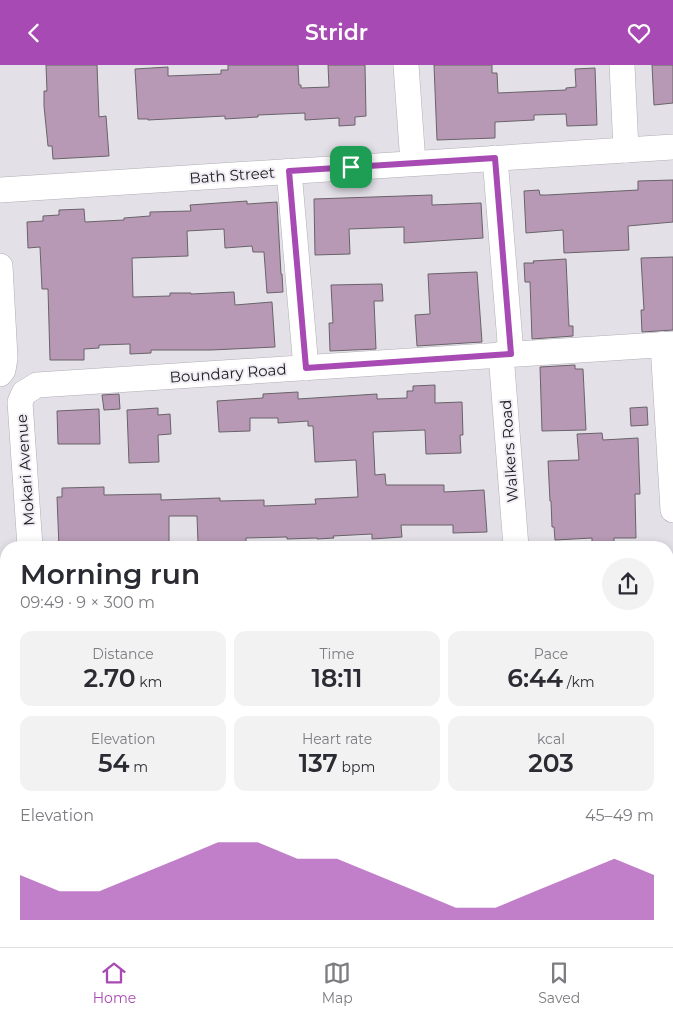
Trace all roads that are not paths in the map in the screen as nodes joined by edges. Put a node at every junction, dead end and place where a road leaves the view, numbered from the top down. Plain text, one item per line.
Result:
1 (406, 65) edge
2 (622, 65) edge
3 (673, 147) edge
4 (626, 150) junction
5 (495, 158) junction
6 (413, 163) junction
7 (289, 171) junction
8 (0, 190) edge
9 (0, 266) edge
10 (668, 344) edge
11 (506, 354) junction
12 (306, 368) junction
13 (0, 374) edge
14 (24, 393) joint
15 (673, 510) edge
16 (30, 541) edge
17 (516, 541) edge

1 - 6 street
2 - 4 street
3 - 4 street, Bath Street
4 - 5 street, Bath Street
5 - 6 street, Bath Street
5 - 11 street, Walkers Road
6 - 7 street, Bath Street
7 - 8 street, Bath Street
7 - 12 street
9 - 13 street
10 - 11 street, Boundary Road
10 - 15 street
11 - 12 street, Boundary Road
11 - 17 street, Walkers Road
12 - 14 street, Boundary Road
14 - 16 street, Mokari Avenue

